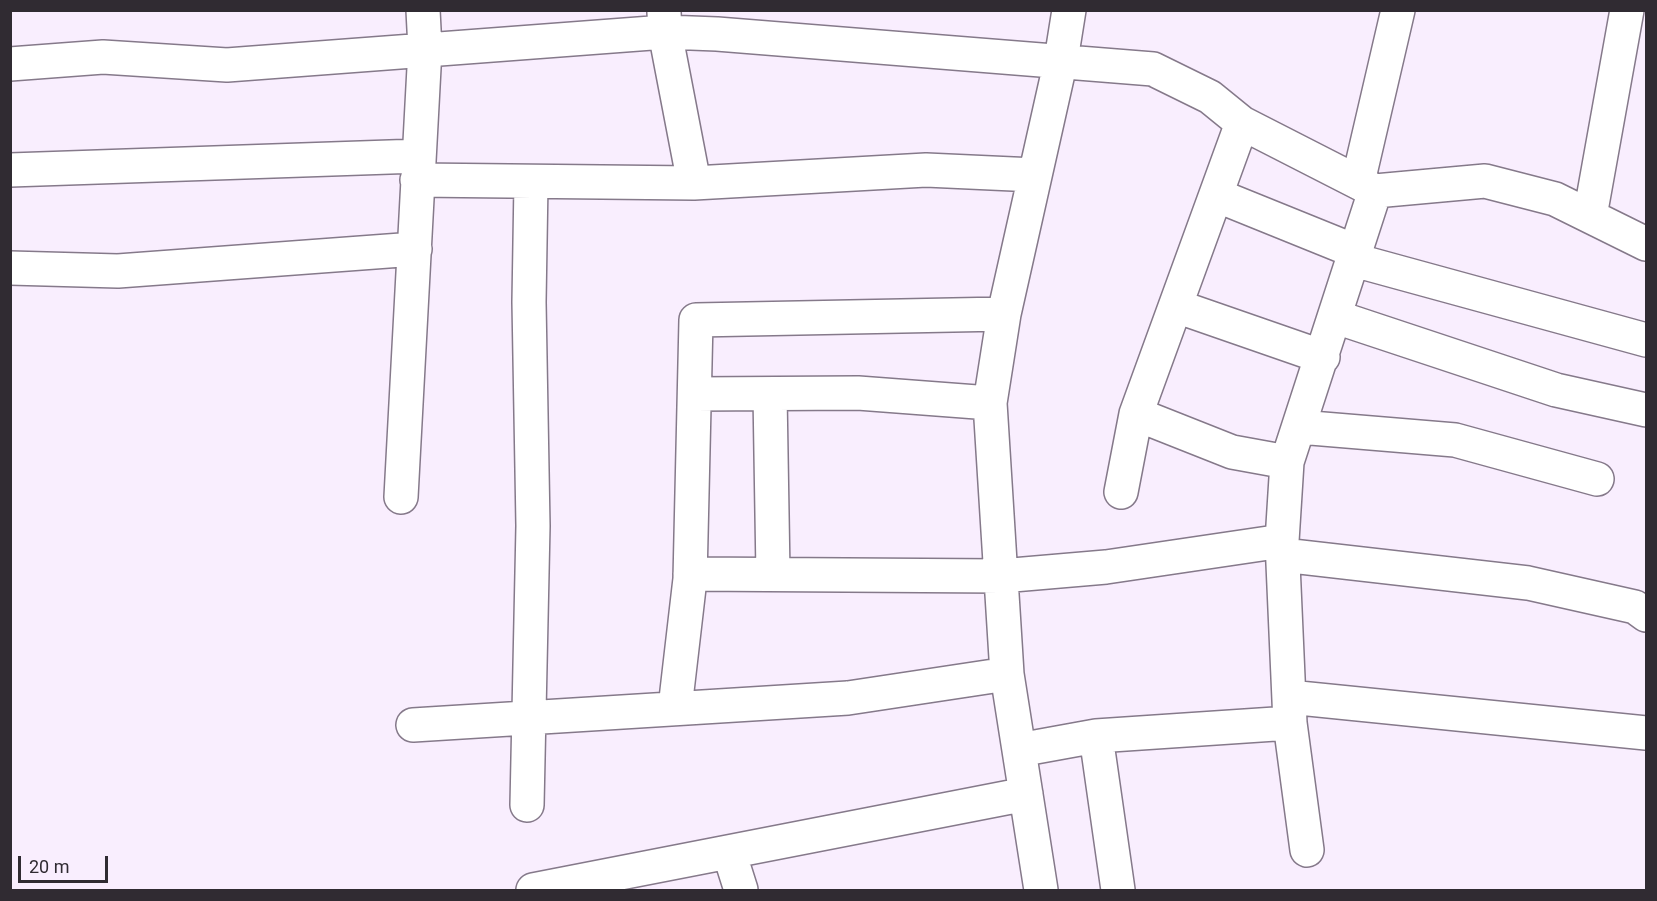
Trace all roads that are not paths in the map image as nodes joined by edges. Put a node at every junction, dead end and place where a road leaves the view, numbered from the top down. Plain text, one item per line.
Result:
1 (423, 10) edge
2 (1069, 10) edge
3 (1398, 10) edge
4 (664, 21) edge
5 (1632, 28) edge
6 (425, 49) junction
7 (1061, 60) junction
8 (10, 64) edge
9 (1242, 123) junction
10 (418, 168) junction
11 (10, 170) edge
12 (1035, 175) junction
13 (531, 183) junction
14 (694, 183) junction
15 (1367, 187) junction
16 (1216, 195) junction
17 (1590, 216) junction
18 (1647, 244) edge
19 (415, 249) junction
20 (1355, 256) junction
21 (10, 268) edge
22 (1176, 306) junction
23 (1004, 314) junction
24 (1336, 317) junction
25 (1647, 340) edge
26 (1323, 357) junction
27 (695, 394) junction
28 (770, 394) junction
29 (990, 403) junction
30 (1647, 410) edge
31 (1136, 414) junction
32 (1299, 427) junction
33 (1287, 462) junction
34 (1597, 479) dead end
35 (1121, 492) dead end
36 (401, 497) dead end
37 (1283, 548) junction
38 (690, 574) junction
39 (773, 574) junction
40 (1001, 576) junction
41 (1647, 615) edge
42 (1007, 674) junction
43 (675, 708) junction
44 (1289, 710) junction
45 (528, 717) junction
46 (412, 725) dead end
47 (1647, 733) edge
48 (1096, 736) junction
49 (1019, 750) junction
50 (1026, 794) junction
51 (527, 805) dead end
52 (1307, 850) dead end
53 (729, 852) junction
54 (534, 891) edge
55 (741, 891) edge
56 (1041, 891) edge
57 (1118, 891) edge

1 - 6 street
2 - 7 street
3 - 15 street
4 - 6 street
4 - 7 street
4 - 14 street
5 - 17 street
6 - 8 street
6 - 10 street
7 - 9 street
7 - 12 street
9 - 15 street
9 - 16 street
10 - 11 street
10 - 13 street
10 - 19 street
12 - 14 street
12 - 23 street
13 - 14 street
13 - 45 street
15 - 17 street
15 - 20 street
16 - 20 street
16 - 22 street
17 - 18 street
19 - 21 street
19 - 36 street
20 - 24 street
20 - 25 street
22 - 26 street
22 - 31 street
23 - 27 street
23 - 29 street
24 - 26 street
24 - 30 street
26 - 32 street
27 - 28 street
27 - 38 street
28 - 29 street
28 - 39 street
29 - 40 street
31 - 33 street
31 - 35 street
32 - 33 street
32 - 34 street
33 - 37 street
37 - 40 street
37 - 41 street
37 - 44 street
38 - 39 street
38 - 43 street
39 - 40 street
40 - 42 street
42 - 43 street
42 - 49 street
43 - 45 street
44 - 47 street
44 - 48 street
44 - 52 street
45 - 46 street
45 - 51 street
48 - 49 street
48 - 57 street
49 - 50 street
50 - 53 street
50 - 56 street
53 - 54 street
53 - 55 street

